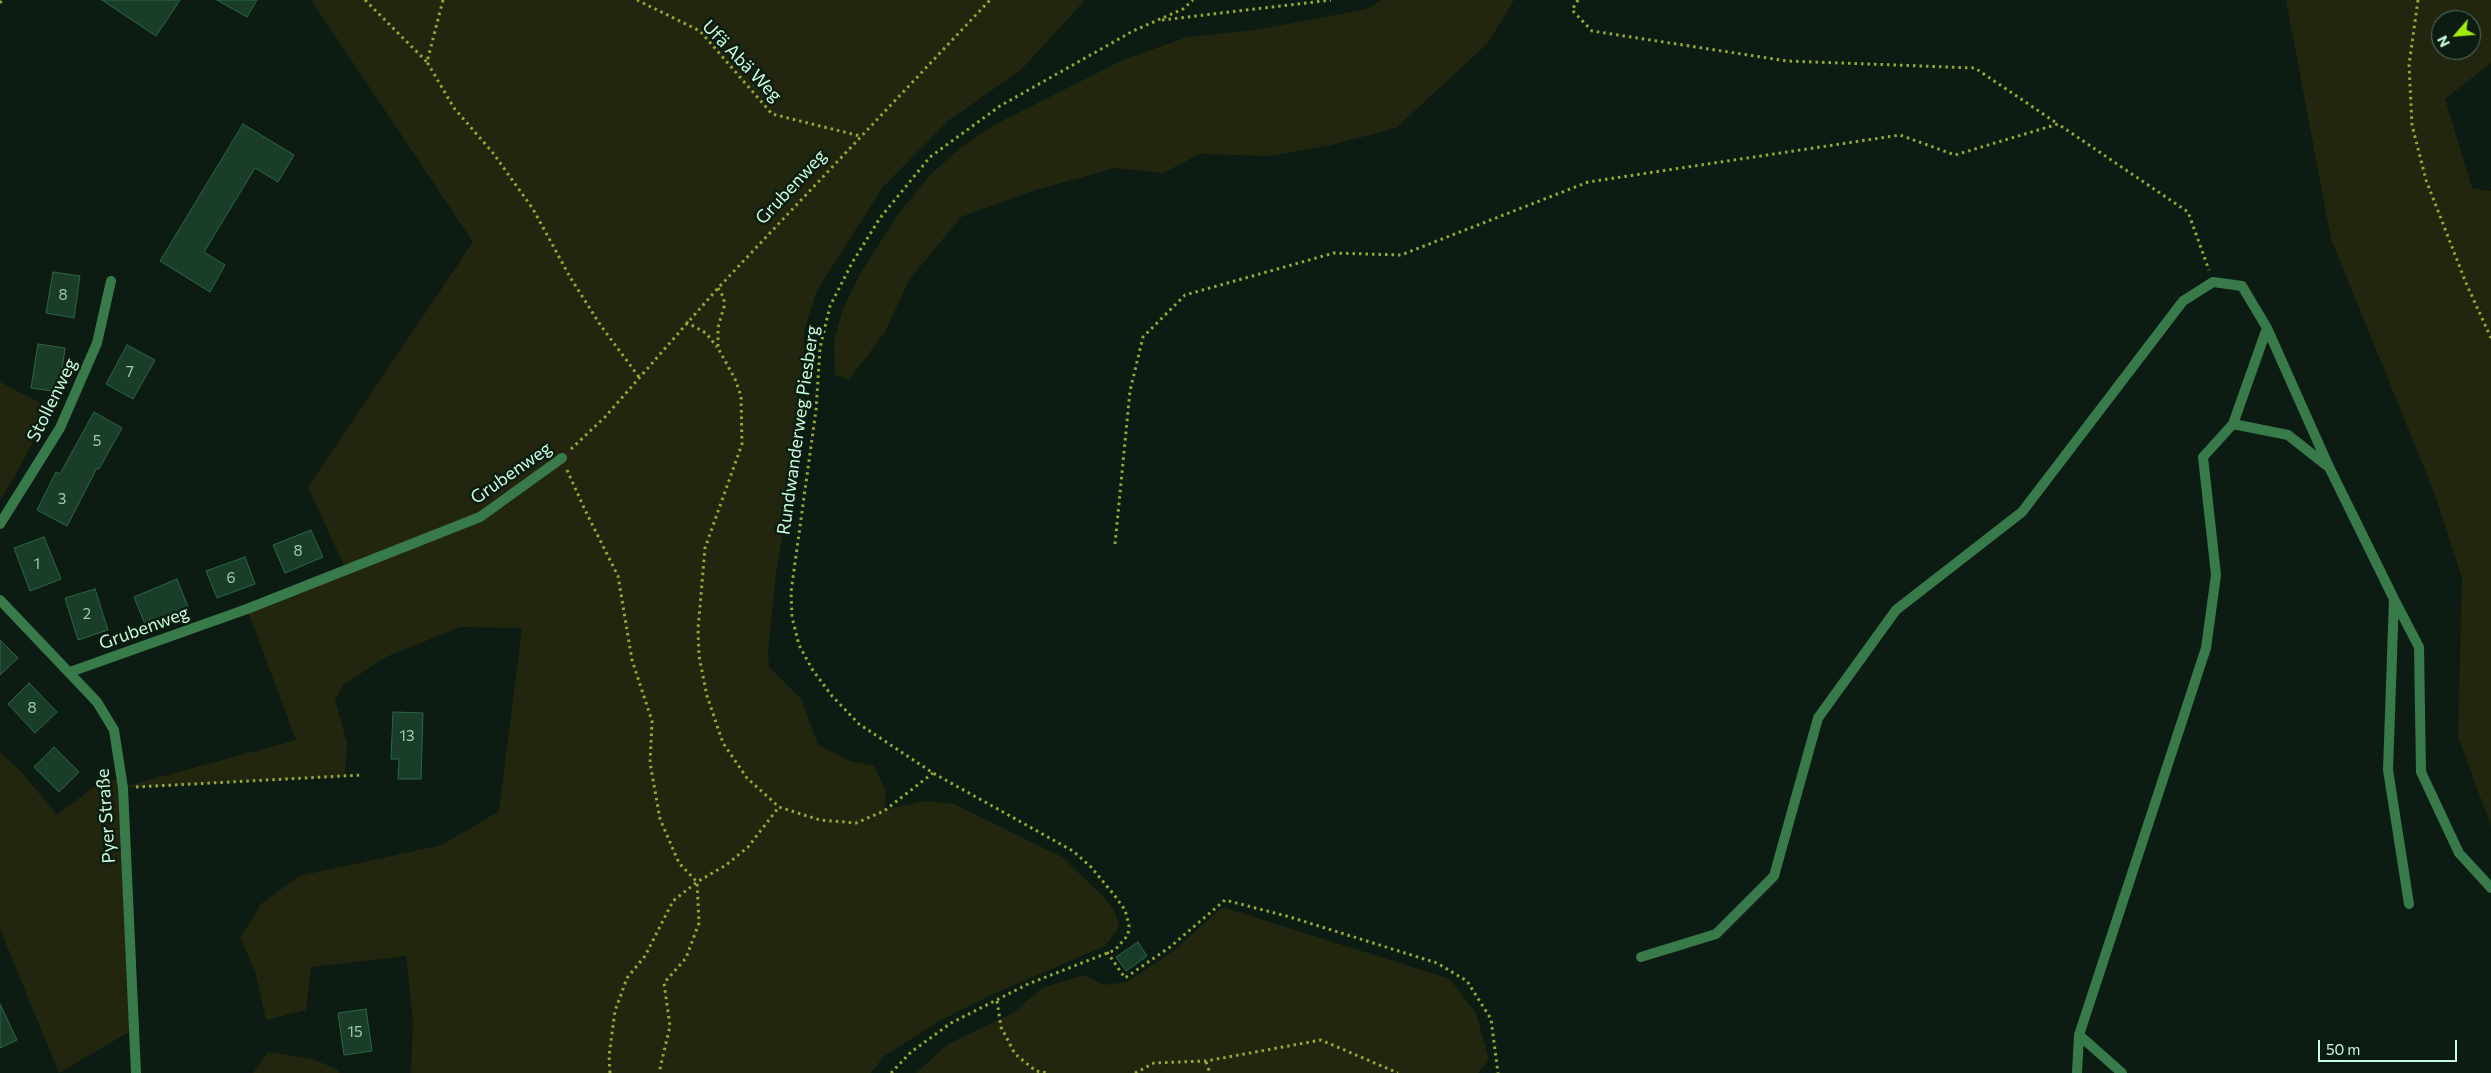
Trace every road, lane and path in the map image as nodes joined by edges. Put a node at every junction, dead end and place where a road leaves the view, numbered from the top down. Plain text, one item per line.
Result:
1 (365, 0) edge
2 (443, 0) edge
3 (637, 0) edge
4 (990, 0) edge
5 (1193, 0) edge
6 (1331, 0) edge
7 (1578, 0) edge
8 (2418, 0) edge
9 (1159, 20) junction
10 (426, 62) junction
11 (2058, 124) junction
12 (861, 136) junction
13 (111, 281) dead end
14 (2213, 282) junction
15 (718, 288) junction
16 (686, 322) junction
17 (2267, 328) junction
18 (2491, 338) edge
19 (718, 348) junction
20 (640, 377) junction
21 (2233, 424) junction
22 (562, 458) junction
23 (2329, 467) junction
24 (0, 524) edge
25 (1115, 544) dead end
26 (2394, 599) junction
27 (0, 600) edge
28 (70, 672) junction
29 (933, 773) junction
30 (362, 775) dead end
31 (123, 788) junction
32 (779, 807) junction
33 (697, 882) junction
34 (2491, 888) edge
35 (2409, 904) dead end
36 (1107, 952) junction
37 (1641, 957) dead end
38 (997, 1001) junction
39 (2079, 1035) junction
40 (1206, 1062) junction
41 (136, 1073) edge
42 (610, 1073) edge
43 (659, 1073) edge
44 (891, 1073) edge
45 (1048, 1073) edge
46 (1134, 1073) edge
47 (1210, 1073) edge
48 (1398, 1073) edge
49 (1498, 1073) edge
50 (2077, 1073) edge
51 (2122, 1073) edge

1 - 10 path
2 - 10 path
3 - 12 path, Ufä Abä Weg
4 - 12 path, Grubenweg
5 - 9 path, Rundwanderweg Piesberg
6 - 9 path
7 - 11 path
8 - 18 path
9 - 29 path, Rundwanderweg Piesberg
10 - 20 path
11 - 14 path
11 - 25 path
12 - 15 path, Grubenweg
13 - 24 street, Stollenweg
14 - 17 street
14 - 37 street
15 - 16 path, Grubenweg
15 - 19 path
16 - 19 path
16 - 20 path, Grubenweg
17 - 21 street
17 - 23 street
19 - 32 path
20 - 22 path, Grubenweg
21 - 23 street
21 - 39 street
22 - 28 street, Grubenweg
22 - 33 path
23 - 26 street
26 - 34 street
26 - 35 street
27 - 28 street, Pyer Straße
28 - 31 street, Pyer Straße
29 - 32 path
29 - 36 path, Rundwanderweg Piesberg
30 - 31 path
31 - 41 street, Pyer Straße
32 - 33 path
33 - 42 path
33 - 43 path
36 - 38 path, Rundwanderweg Piesberg
36 - 49 path
38 - 44 path, Rundwanderweg Piesberg
38 - 45 path
39 - 50 street
39 - 51 street
40 - 46 path
40 - 47 path
40 - 48 path

